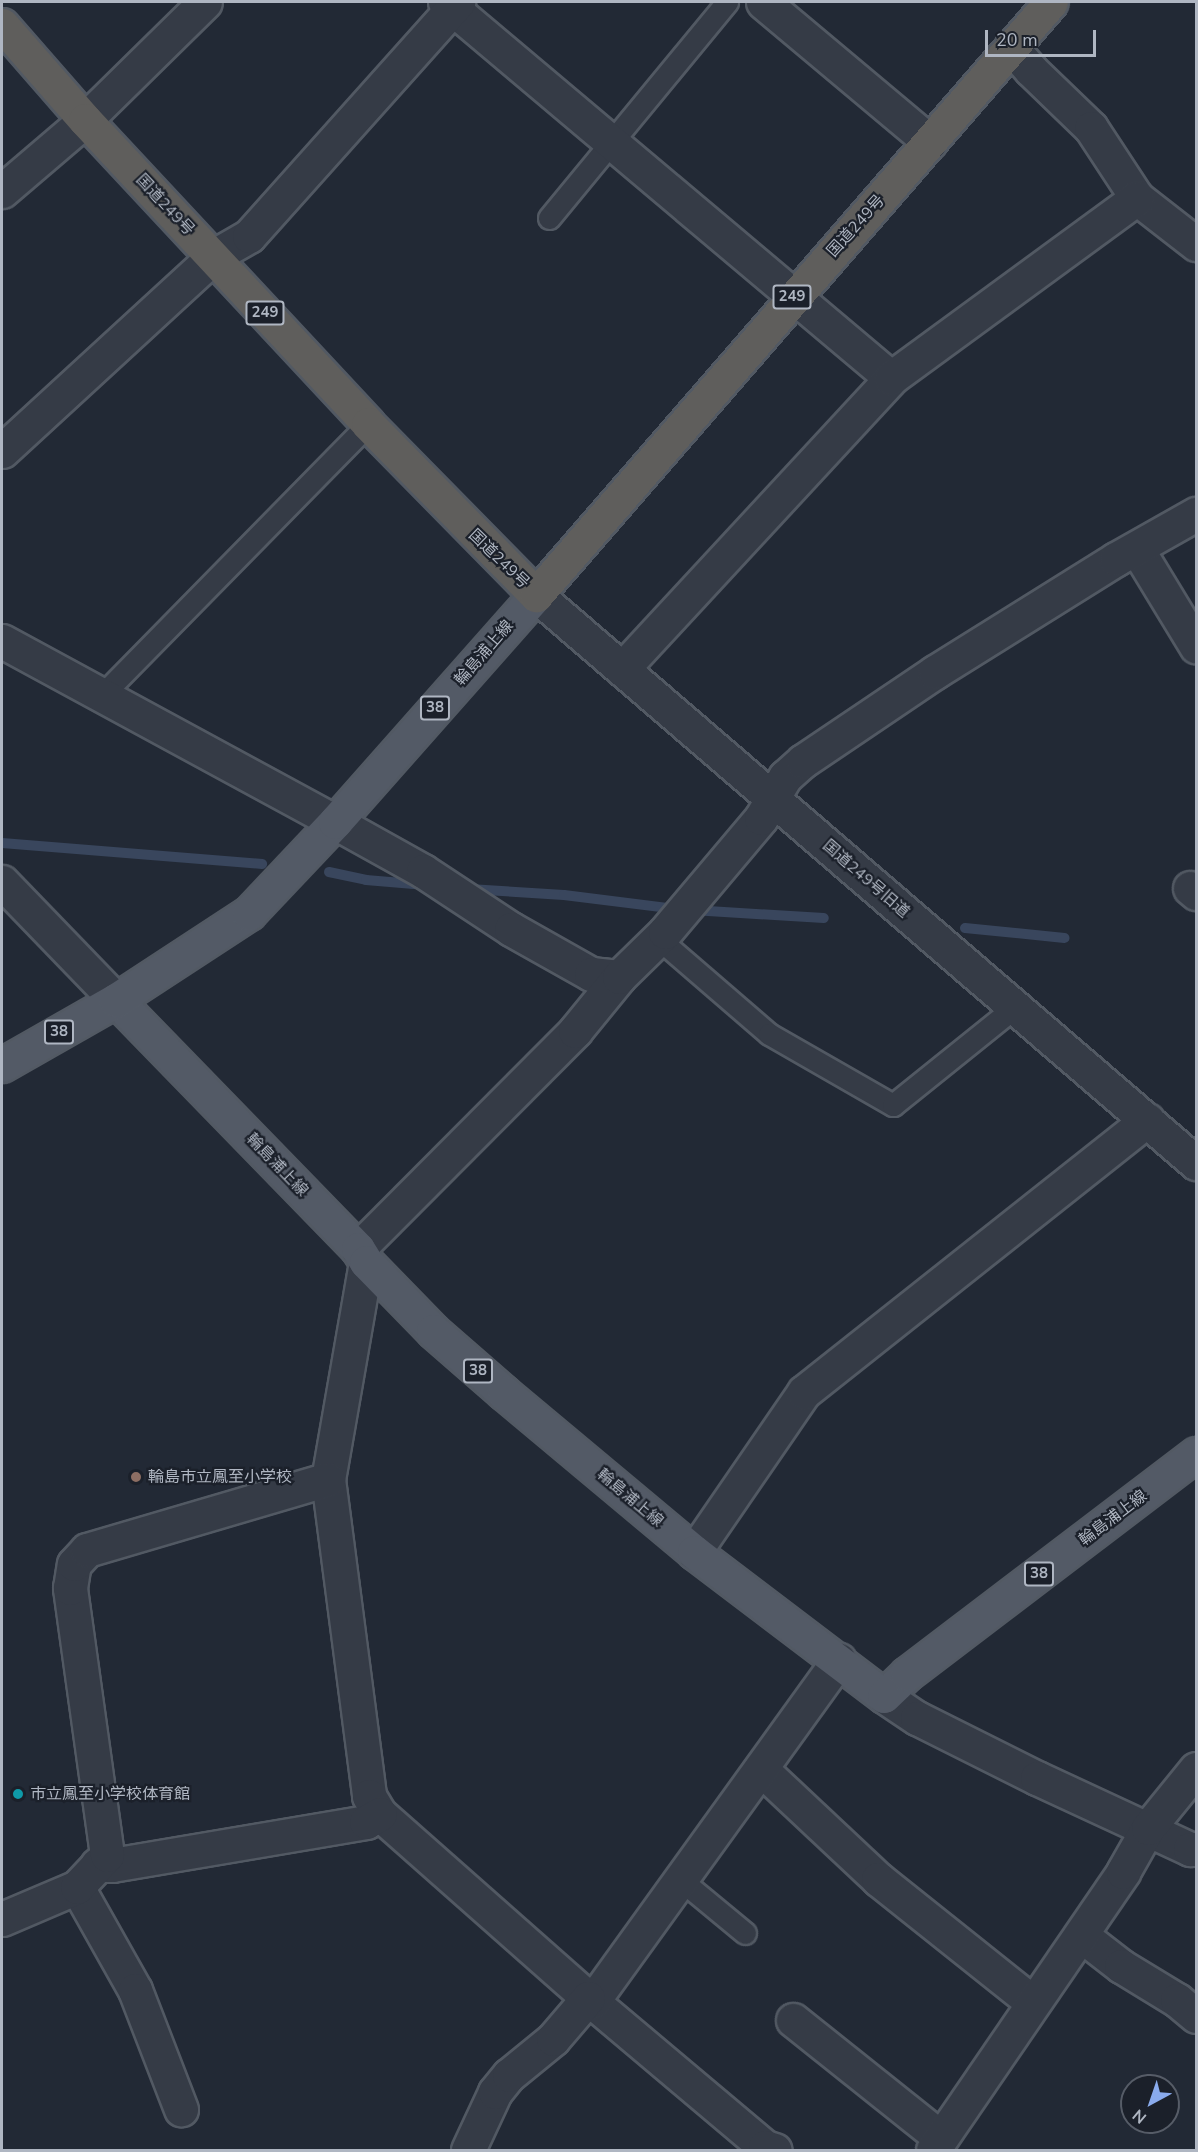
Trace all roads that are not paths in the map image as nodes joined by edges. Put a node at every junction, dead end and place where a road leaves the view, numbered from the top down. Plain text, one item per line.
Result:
1 (205, 2) edge
2 (728, 2) edge
3 (763, 2) edge
4 (1051, 2) edge
5 (451, 3) edge
6 (2, 25) edge
7 (1011, 47) junction
8 (85, 120) junction
9 (610, 142) junction
10 (930, 142) junction
11 (2, 191) edge
12 (1137, 198) junction
13 (549, 218) dead end
14 (1197, 244) edge
15 (214, 256) junction
16 (792, 297) junction
17 (891, 378) junction
18 (368, 424) junction
19 (2, 451) edge
20 (1197, 514) edge
21 (1137, 549) junction
22 (536, 595) junction
23 (2, 641) edge
24 (1197, 646) edge
25 (622, 669) junction
26 (102, 695) junction
27 (771, 799) junction
28 (335, 822) junction
29 (2, 882) edge
30 (662, 935) junction
31 (619, 976) junction
32 (116, 1000) junction
33 (1015, 1007) junction
34 (2, 1065) edge
35 (1147, 1120) junction
36 (1197, 1163) edge
37 (362, 1255) junction
38 (1197, 1454) edge
39 (328, 1479) junction
40 (694, 1552) junction
41 (839, 1660) junction
42 (884, 1696) junction
43 (761, 1769) junction
44 (1197, 1769) edge
45 (380, 1814) junction
46 (1148, 1828) junction
47 (1197, 1849) edge
48 (87, 1876) junction
49 (681, 1880) junction
50 (2, 1919) edge
51 (745, 1933) dead end
52 (1080, 1935) junction
53 (590, 2000) junction
54 (1032, 2002) junction
55 (1197, 2016) edge
56 (793, 2020) dead end
57 (182, 2109) dead end
58 (937, 2144) edge
59 (468, 2151) edge
60 (775, 2151) edge

1 - 8 street
2 - 9 lane
3 - 10 street
4 - 7 highway, 国道249号 / 249
5 - 9 street
5 - 15 street
6 - 8 highway, 国道249号 / 249
7 - 10 highway, 国道249号 / 249
7 - 12 street
8 - 11 street
8 - 15 highway, 国道249号 / 249
9 - 13 lane
9 - 16 street
10 - 16 highway, 国道249号 / 249
12 - 14 street
12 - 17 street
15 - 18 highway, 国道249号 / 249
15 - 19 street
16 - 17 street
16 - 22 highway, 国道249号 / 249
17 - 25 street
18 - 22 highway, 国道249号 / 249
18 - 26 lane
20 - 21 street
21 - 24 street
21 - 27 street
22 - 25 street, 国道249号旧道
22 - 28 main road, 輪島浦上線 / 38
23 - 26 street
25 - 27 street, 国道249号旧道
26 - 28 street
27 - 30 street
27 - 33 street, 国道249号旧道
28 - 31 street
28 - 32 main road, 輪島浦上線 / 38
29 - 32 street
30 - 31 street
30 - 33 lane
31 - 37 street
32 - 34 main road, 輪島浦上線 / 38
32 - 37 main road, 輪島浦上線 / 38
33 - 35 street, 国道249号旧道
35 - 36 street, 国道249号旧道
35 - 40 street
37 - 39 street
37 - 40 main road, 輪島浦上線 / 38
38 - 42 main road, 輪島浦上線 / 38
39 - 45 street
39 - 48 street
40 - 41 main road, 輪島浦上線 / 38
41 - 42 main road, 輪島浦上線 / 38
41 - 43 street
42 - 46 street
43 - 49 street
43 - 54 street
44 - 46 street
45 - 48 street
45 - 53 street
46 - 47 street
46 - 52 street
48 - 50 street
48 - 57 street
49 - 51 lane
49 - 53 street
52 - 54 street
52 - 55 street
53 - 59 street
53 - 60 street
54 - 58 street
56 - 58 street

